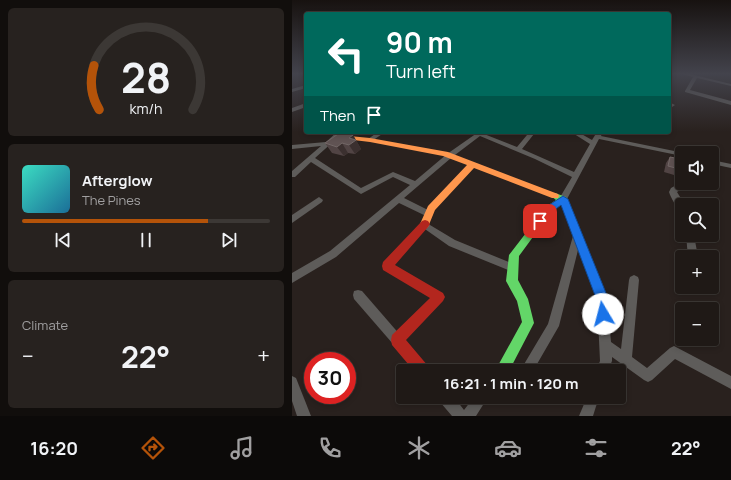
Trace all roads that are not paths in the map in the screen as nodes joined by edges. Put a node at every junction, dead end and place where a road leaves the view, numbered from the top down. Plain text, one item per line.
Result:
1 (696, 93) edge
2 (731, 103) edge
3 (339, 134) edge
4 (379, 134) edge
5 (479, 134) edge
6 (482, 134) edge
7 (532, 134) edge
8 (582, 134) edge
9 (597, 138) edge
10 (370, 140) junction
11 (327, 144) junction
12 (293, 147) edge
13 (518, 150) junction
14 (675, 152) edge
15 (449, 156) junction
16 (311, 159) junction
17 (719, 163) edge
18 (472, 164) junction
19 (731, 166) edge
20 (292, 175) edge
21 (576, 176) junction
22 (415, 184) junction
23 (398, 199) junction
24 (563, 199) junction
25 (319, 200) dead end
26 (428, 214) junction
27 (292, 220) edge
28 (425, 225) junction
29 (578, 235) junction
30 (513, 268) junction
31 (292, 278) edge
32 (634, 280) dead end
33 (358, 295) dead end
34 (397, 340) junction
35 (605, 345) junction
36 (626, 360) junction
37 (418, 364) edge
38 (506, 364) edge
39 (530, 364) edge
40 (605, 364) edge
41 (292, 382) edge
42 (731, 383) edge
43 (451, 404) edge
44 (477, 404) edge
45 (590, 404) edge
46 (304, 416) edge
47 (461, 416) edge
48 (468, 416) edge
49 (586, 416) edge

1 - 2 street
3 - 10 street
3 - 11 street
4 - 10 street
5 - 15 street
6 - 13 street
7 - 13 street
8 - 9 street
9 - 14 street
9 - 21 street
10 - 15 street
11 - 12 street
11 - 16 street
13 - 21 street
15 - 18 street
15 - 22 street
16 - 20 street
16 - 22 street
17 - 19 street
18 - 24 street
18 - 26 street
21 - 24 street
22 - 23 street
23 - 26 street
23 - 31 street
24 - 29 street
24 - 30 street
25 - 27 street
26 - 28 street
28 - 30 street
28 - 34 street
29 - 35 street
29 - 39 street
30 - 38 street
32 - 36 street
33 - 34 street
34 - 37 street
35 - 36 street
35 - 40 street
36 - 42 street
41 - 46 street
43 - 47 street
44 - 48 street
45 - 49 street

